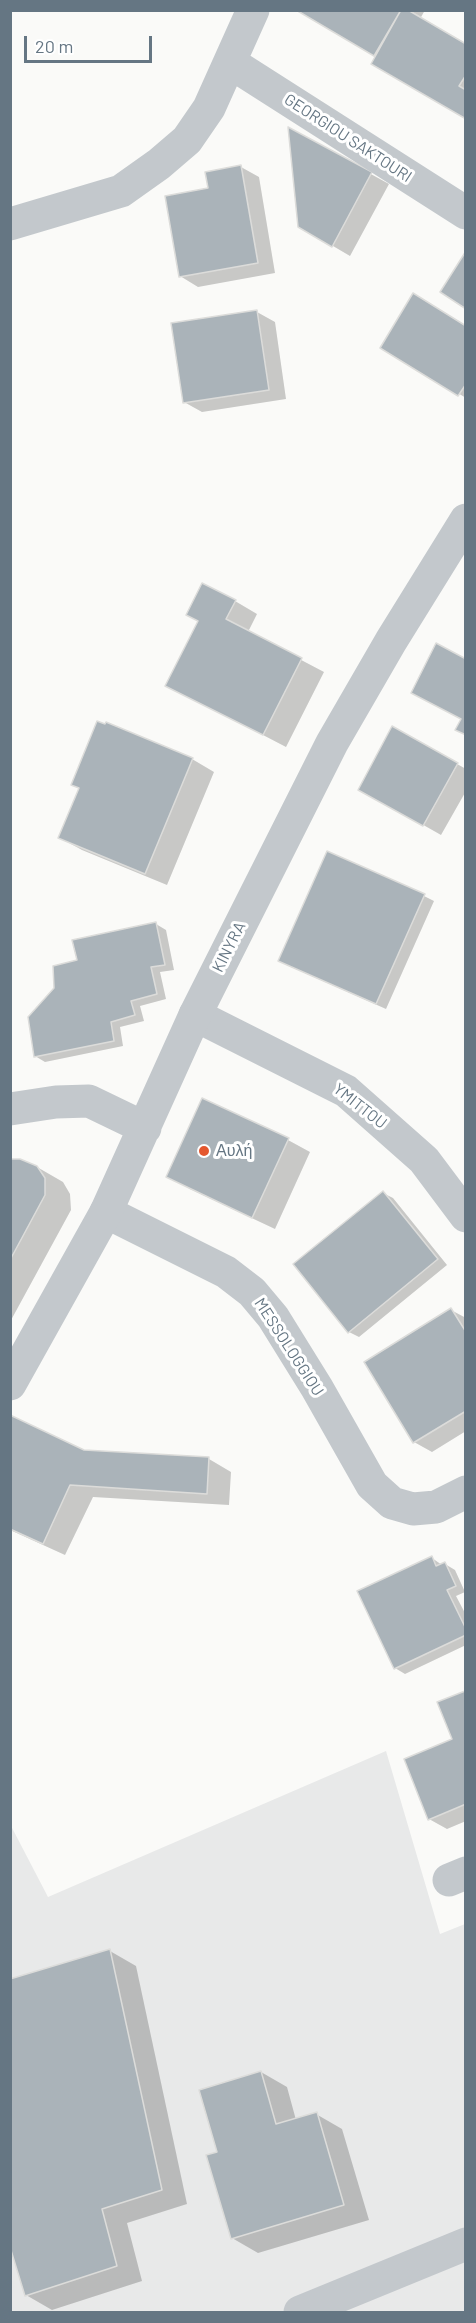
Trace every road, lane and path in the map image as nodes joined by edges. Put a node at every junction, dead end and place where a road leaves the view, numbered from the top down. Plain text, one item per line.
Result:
1 (253, 10) edge
2 (231, 63) junction
3 (465, 213) edge
4 (10, 224) edge
5 (465, 520) edge
6 (195, 1015) junction
7 (10, 1109) edge
8 (145, 1128) junction
9 (106, 1212) junction
10 (465, 1216) edge
11 (10, 1384) edge
12 (465, 1492) edge
13 (465, 2244) edge
14 (300, 2313) edge

1 - 2 street
2 - 3 street, GEORGIOU SAKTOURI
2 - 4 street
5 - 6 street, KINYRA
6 - 8 street, KINYRA
6 - 10 street, YMITTOU
7 - 8 street
8 - 9 street, KINYRA
9 - 11 street, KINYRA
9 - 12 street, MESSOLOGGIOU
13 - 14 street

